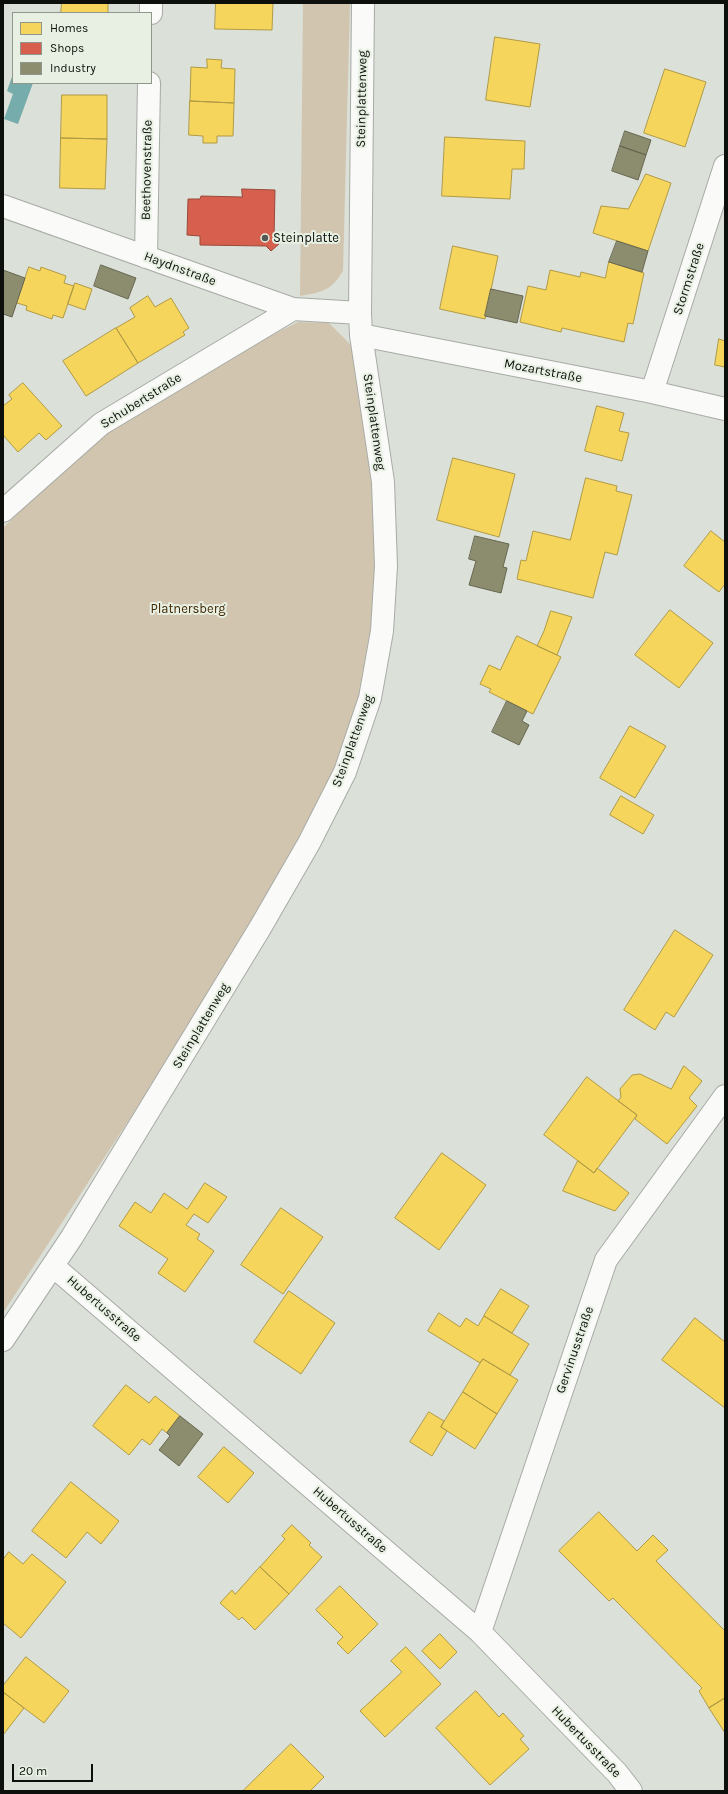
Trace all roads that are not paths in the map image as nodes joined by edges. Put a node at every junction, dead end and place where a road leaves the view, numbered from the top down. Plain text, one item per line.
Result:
1 (364, 3) edge
2 (149, 84) edge
3 (725, 166) edge
4 (3, 206) edge
5 (146, 256) junction
6 (293, 309) junction
7 (360, 313) junction
8 (361, 335) junction
9 (652, 392) junction
10 (725, 409) edge
11 (3, 511) edge
12 (725, 1096) edge
13 (53, 1266) junction
14 (3, 1340) edge
15 (480, 1632) junction
16 (631, 1791) edge

1 - 7 street, Steinplattenweg
2 - 5 street, Beethovenstraße
3 - 9 street, Stormstraße
4 - 5 street, Haydnstraße
5 - 6 street, Haydnstraße
6 - 7 street, Haydnstraße
6 - 11 street, Schubertstraße
7 - 8 street, Steinplattenweg
8 - 9 street, Mozartstraße
8 - 13 street, Steinplattenweg
9 - 10 street, Mozartstraße
12 - 15 street, Gervinusstraße
13 - 14 street, Steinplattenweg
13 - 15 street, Hubertusstraße
15 - 16 street, Hubertusstraße

